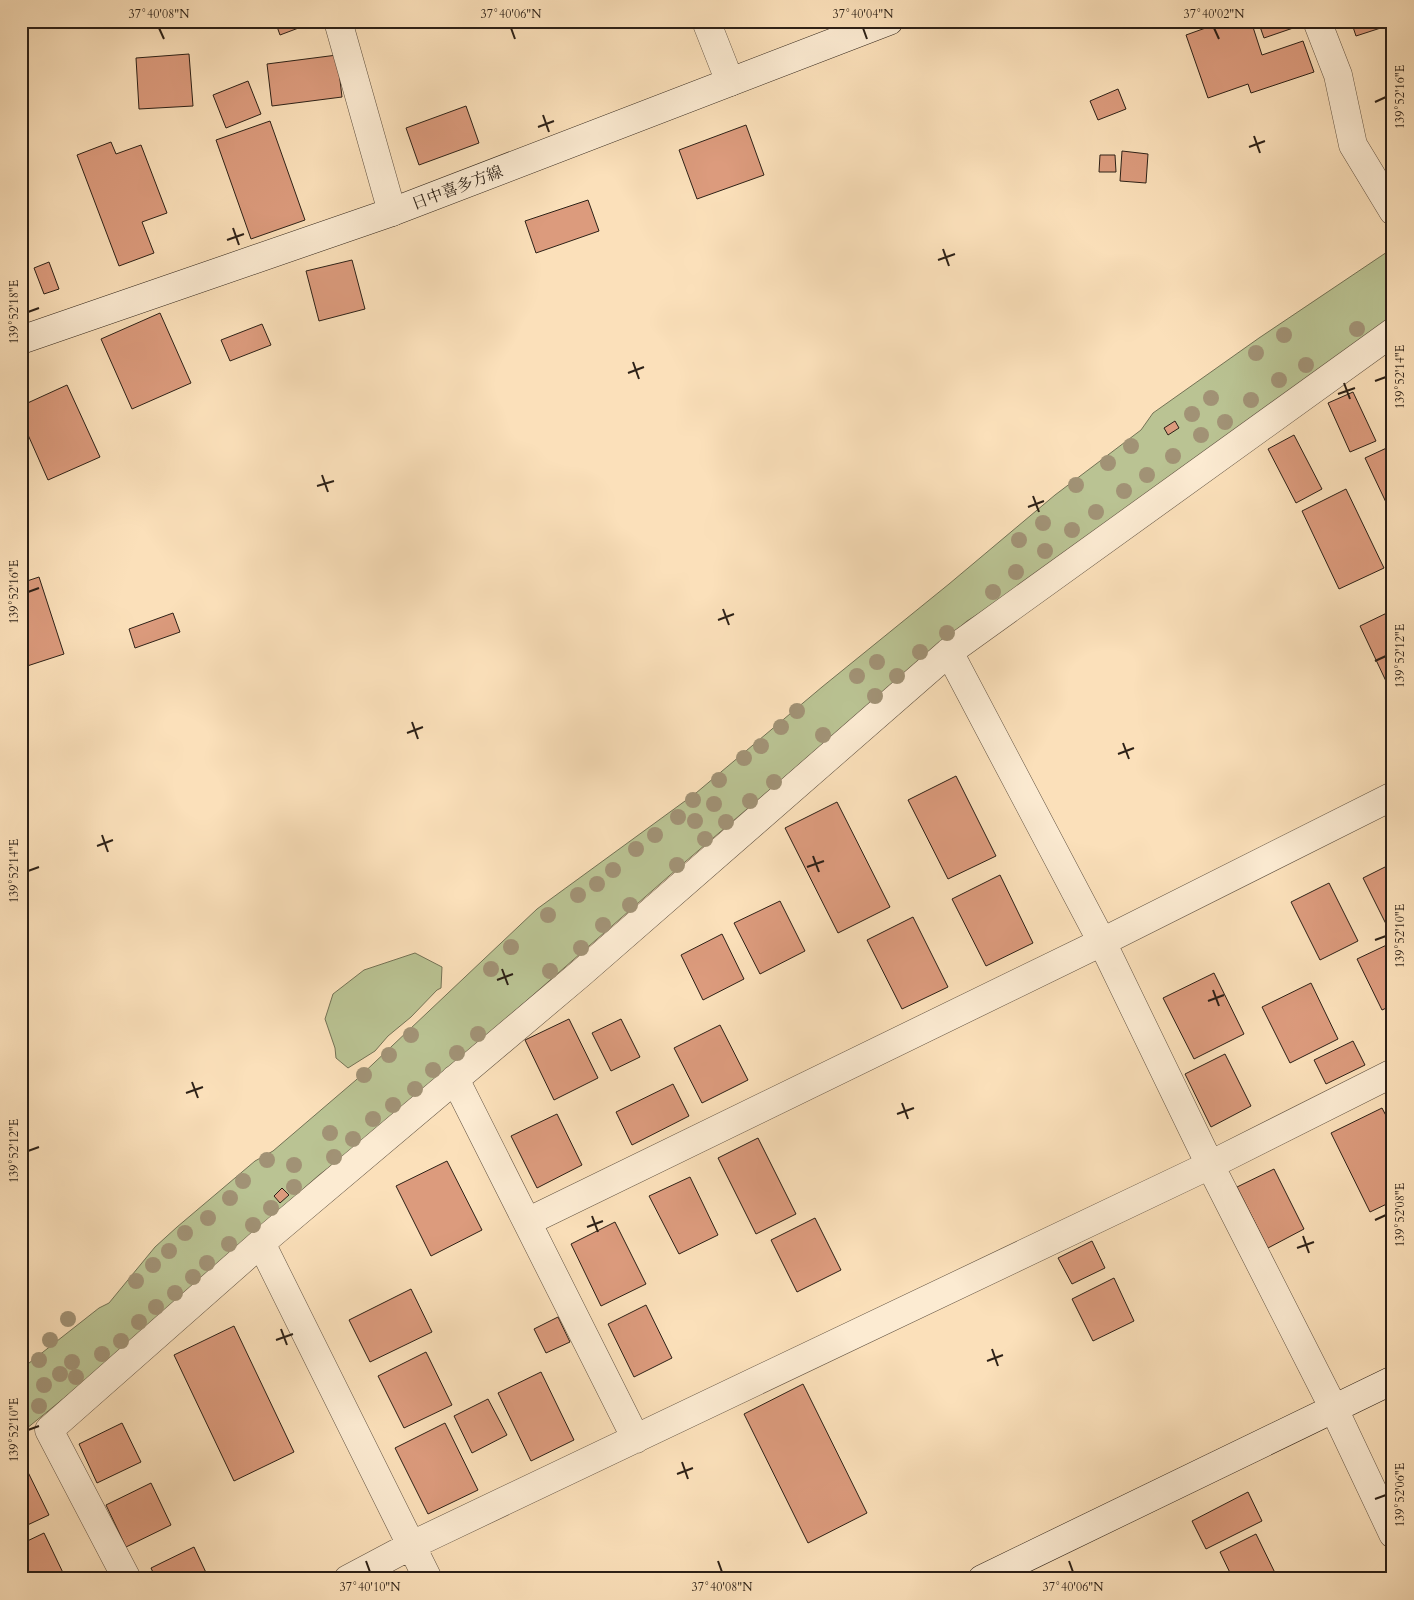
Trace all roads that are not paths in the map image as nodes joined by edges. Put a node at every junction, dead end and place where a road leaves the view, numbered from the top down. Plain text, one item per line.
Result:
1 (338, 21) edge
2 (706, 21) edge
3 (889, 21) edge
4 (1318, 21) edge
5 (730, 82) junction
6 (1393, 211) edge
7 (392, 212) junction
8 (1393, 332) edge
9 (21, 340) edge
10 (950, 652) junction
11 (1393, 796) edge
12 (1102, 942) junction
13 (1393, 1073) edge
14 (455, 1079) junction
15 (1210, 1165) junction
16 (527, 1222) junction
17 (260, 1243) junction
18 (1393, 1380) edge
19 (1334, 1409) junction
20 (636, 1439) junction
21 (1393, 1534) edge
22 (412, 1545) junction
23 (128, 1579) edge
24 (348, 1579) edge
25 (428, 1579) edge
26 (982, 1579) edge

1 - 7 street
2 - 5 street
3 - 5 street, 日中喜多方線
4 - 6 street
5 - 7 street, 日中喜多方線
7 - 9 street, 日中喜多方線
8 - 10 street
10 - 12 street
10 - 14 street
11 - 12 street
12 - 15 street
12 - 16 street
13 - 15 street
14 - 16 street
14 - 17 street
15 - 19 street
15 - 20 street
16 - 20 street
17 - 22 street
17 - 23 street
18 - 19 street
19 - 21 street
19 - 26 street
20 - 22 street
22 - 24 street
22 - 25 street

